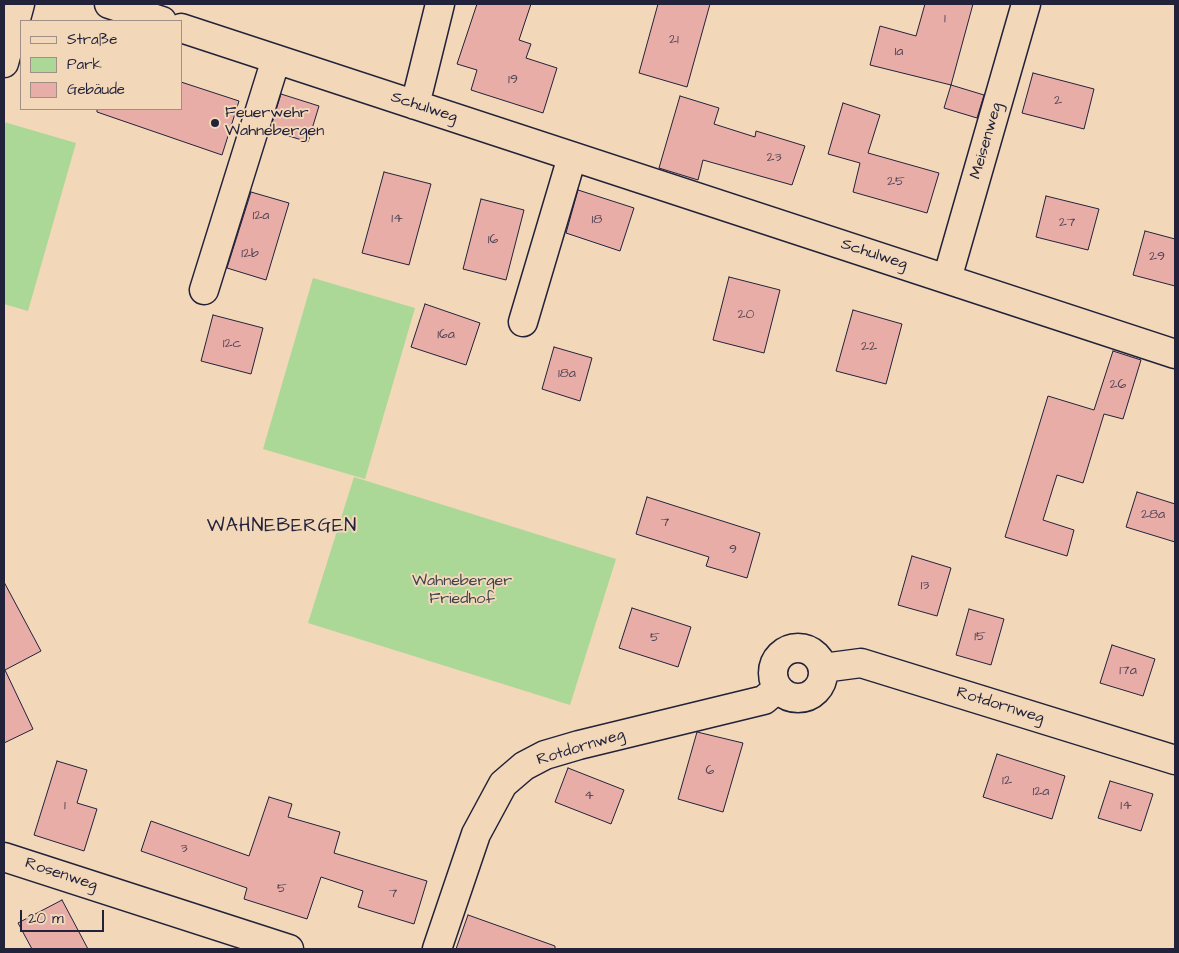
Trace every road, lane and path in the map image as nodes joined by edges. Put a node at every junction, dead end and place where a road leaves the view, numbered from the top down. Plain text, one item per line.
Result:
1 (20, 4) edge
2 (109, 4) edge
3 (440, 4) edge
4 (1026, 4) edge
5 (159, 20) edge
6 (182, 28) edge
7 (276, 59) junction
8 (4, 63) edge
9 (415, 104) junction
10 (572, 157) junction
11 (947, 279) junction
12 (204, 290) dead end
13 (523, 322) dead end
14 (1175, 354) edge
15 (823, 668) junction
16 (778, 688) junction
17 (1175, 760) edge
18 (4, 857) edge
19 (289, 949) edge
20 (437, 949) edge

1 - 8 street
2 - 5 street
3 - 9 street
4 - 11 street, Meisenweg
6 - 7 street, Schulweg
7 - 9 street, Schulweg
7 - 12 street
9 - 10 street, Schulweg
10 - 11 street, Schulweg
10 - 13 street
11 - 14 street, Schulweg
15 - 16 street
15 - 16 street
15 - 17 street, Rotdornweg
16 - 20 street, Rotdornweg
18 - 19 street, Rosenweg

